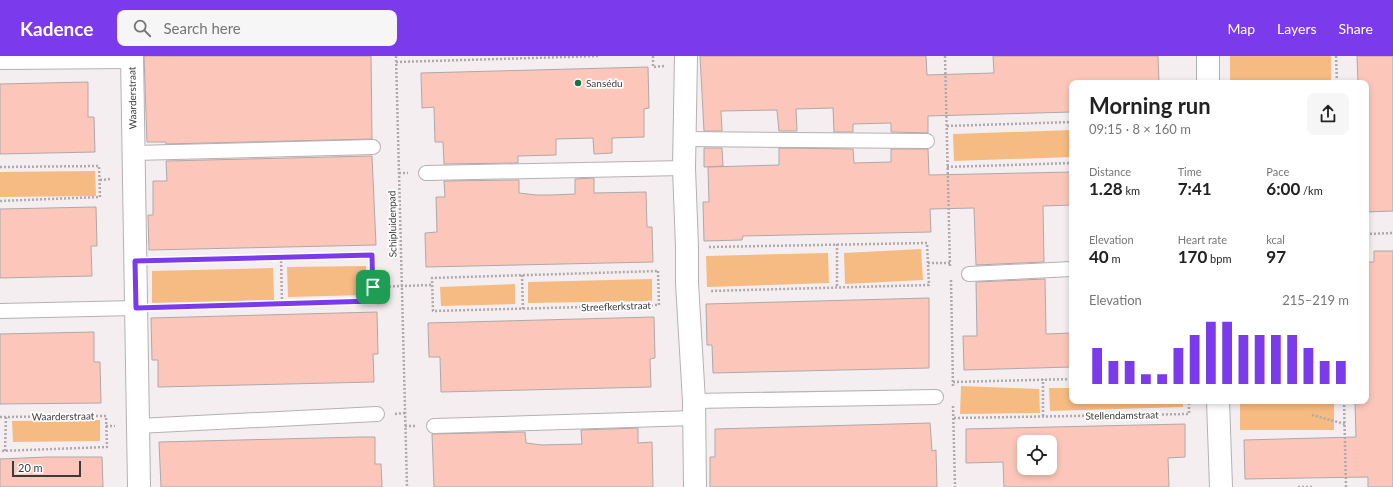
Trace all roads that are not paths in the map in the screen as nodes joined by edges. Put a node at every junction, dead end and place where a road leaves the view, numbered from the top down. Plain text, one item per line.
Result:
1 (686, 56) edge
2 (1208, 56) edge
3 (132, 59) edge
4 (0, 62) edge
5 (1208, 80) edge
6 (684, 139) junction
7 (927, 141) dead end
8 (373, 147) dead end
9 (133, 153) junction
10 (684, 168) junction
11 (426, 173) dead end
12 (1069, 269) edge
13 (969, 274) dead end
14 (136, 308) junction
15 (0, 311) edge
16 (936, 397) dead end
17 (1218, 404) edge
18 (694, 409) junction
19 (377, 414) dead end
20 (138, 426) junction
21 (434, 426) dead end
22 (140, 487) edge
23 (695, 487) edge
24 (1220, 487) edge

1 - 6 street
2 - 5 street
3 - 4 lane
3 - 9 street, Waarderstraat
6 - 7 lane
6 - 10 street
8 - 9 lane
9 - 14 street, Waarderstraat
10 - 11 lane
10 - 18 street
12 - 13 lane
14 - 15 lane
14 - 20 street, Waarderstraat
16 - 18 lane
17 - 24 street
18 - 21 lane
18 - 23 street
19 - 20 lane
20 - 22 street, Waarderstraat

